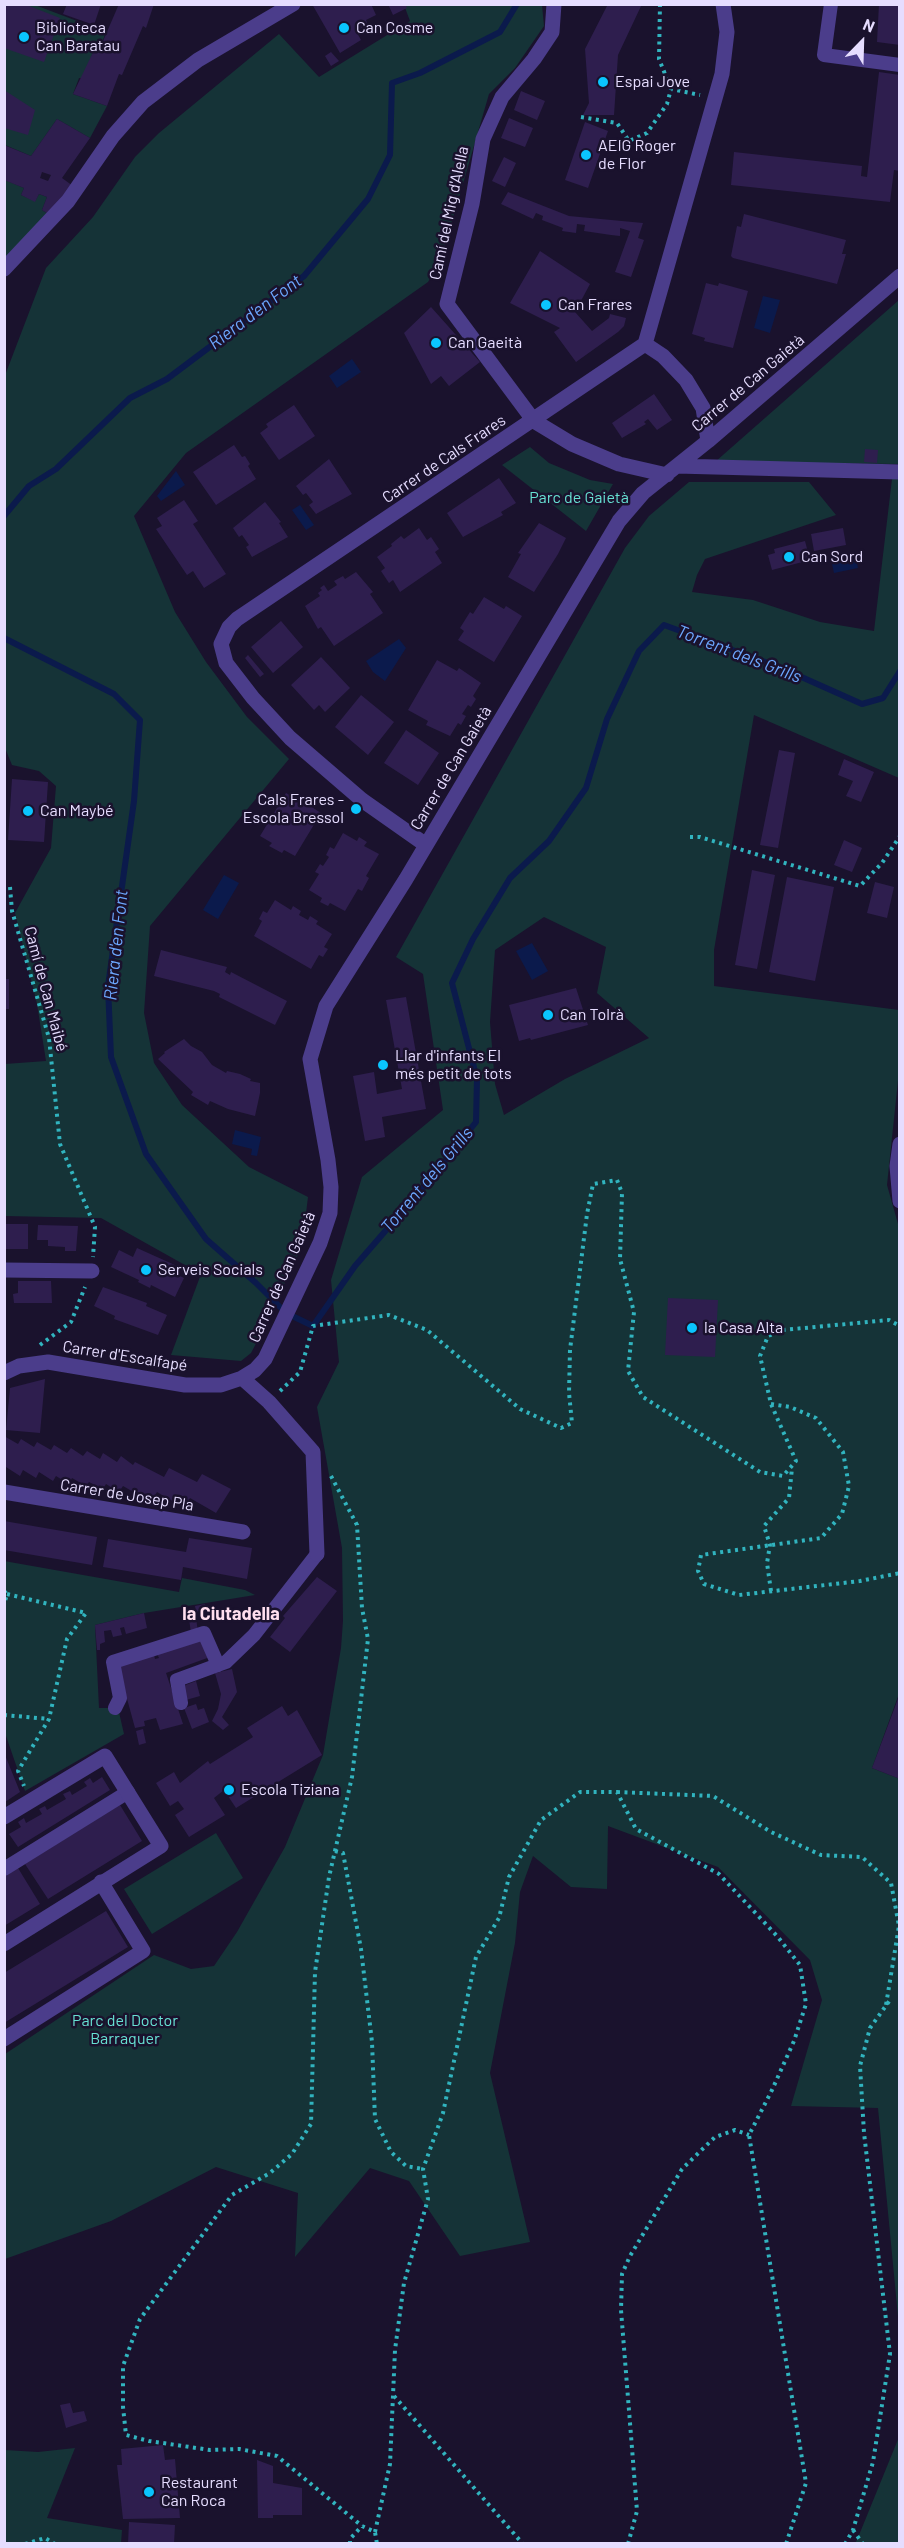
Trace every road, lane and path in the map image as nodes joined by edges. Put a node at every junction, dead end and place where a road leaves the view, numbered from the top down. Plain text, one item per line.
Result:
1 (293, 4) edge
2 (554, 4) edge
3 (660, 4) edge
4 (723, 4) edge
5 (831, 4) edge
6 (900, 65) edge
7 (671, 89) junction
8 (715, 98) junction
9 (581, 117) dead end
10 (4, 269) edge
11 (900, 276) edge
12 (645, 344) junction
13 (534, 421) junction
14 (708, 441) junction
15 (672, 470) junction
16 (900, 472) edge
17 (900, 836) edge
18 (690, 837) dead end
19 (426, 845) junction
20 (10, 887) dead end
21 (900, 1144) edge
22 (900, 1201) edge
23 (4, 1270) edge
24 (92, 1271) junction
25 (900, 1326) edge
26 (34, 1363) junction
27 (4, 1373) edge
28 (242, 1378) junction
29 (269, 1402) junction
30 (771, 1404) junction
31 (313, 1452) junction
32 (792, 1466) junction
33 (4, 1492) edge
34 (243, 1532) dead end
35 (770, 1545) junction
36 (317, 1554) joint
37 (900, 1573) edge
38 (771, 1591) junction
39 (6, 1593) edge
40 (4, 1605) edge
41 (219, 1665) junction
42 (181, 1703) dead end
43 (115, 1708) dead end
44 (4, 1715) edge
45 (49, 1719) junction
46 (128, 1792) junction
47 (617, 1792) junction
48 (30, 1802) junction
49 (4, 1817) edge
50 (335, 1851) junction
51 (4, 1869) edge
52 (101, 1882) junction
53 (4, 1944) edge
54 (890, 2000) dead end
55 (886, 2005) junction
56 (4, 2038) edge
57 (748, 2135) junction
58 (423, 2169) junction
59 (393, 2395) junction
60 (362, 2526) junction
61 (854, 2530) junction
62 (375, 2532) junction
63 (25, 2544) edge
64 (55, 2544) edge
65 (350, 2544) edge
66 (377, 2544) edge
67 (523, 2544) edge
68 (628, 2544) edge
69 (786, 2544) edge
70 (845, 2544) edge
71 (863, 2544) edge

1 - 10 street
2 - 13 street, Camí del Mig d'Alella
3 - 7 path
4 - 8 street
5 - 6 street
7 - 8 path
7 - 9 path
8 - 12 street
11 - 14 street, Carrer de Can Gaietà
12 - 13 street, Carrer de Cals Frares
12 - 14 street
13 - 15 street, Camí del Mig d'Alella
13 - 19 street, Carrer de Cals Frares
14 - 15 street, Carrer de Can Gaietà
15 - 16 street, Camí del Mig d'Alella
15 - 19 street, Carrer de Can Gaietà
17 - 18 path
19 - 28 street, Carrer de Can Gaietà
20 - 24 path, Camí de Can Maibé
21 - 22 street
23 - 24 street
24 - 26 path, Camí de Can Maibé
25 - 30 path
26 - 27 street, Carrer d'Escalfapé
26 - 28 street, Carrer d'Escalfapé
28 - 29 street
29 - 31 street
29 - 32 path
30 - 32 path
30 - 35 path
31 - 36 street
31 - 50 path
32 - 35 path
33 - 34 street, Carrer de Josep Pla
35 - 38 path
35 - 38 path
36 - 41 street
37 - 38 path
39 - 40 path
39 - 45 path
41 - 42 street
41 - 43 street
44 - 45 path
45 - 48 path
46 - 48 street
46 - 51 street
46 - 52 street
47 - 55 path
47 - 57 path
47 - 58 path
48 - 49 street
50 - 58 path
50 - 60 path
52 - 53 street
52 - 56 street
54 - 55 path
55 - 61 path
57 - 68 path
57 - 69 path
58 - 59 path
59 - 62 path
59 - 67 path
60 - 62 path
60 - 65 path
61 - 70 path
61 - 71 path
62 - 66 path
63 - 64 path

